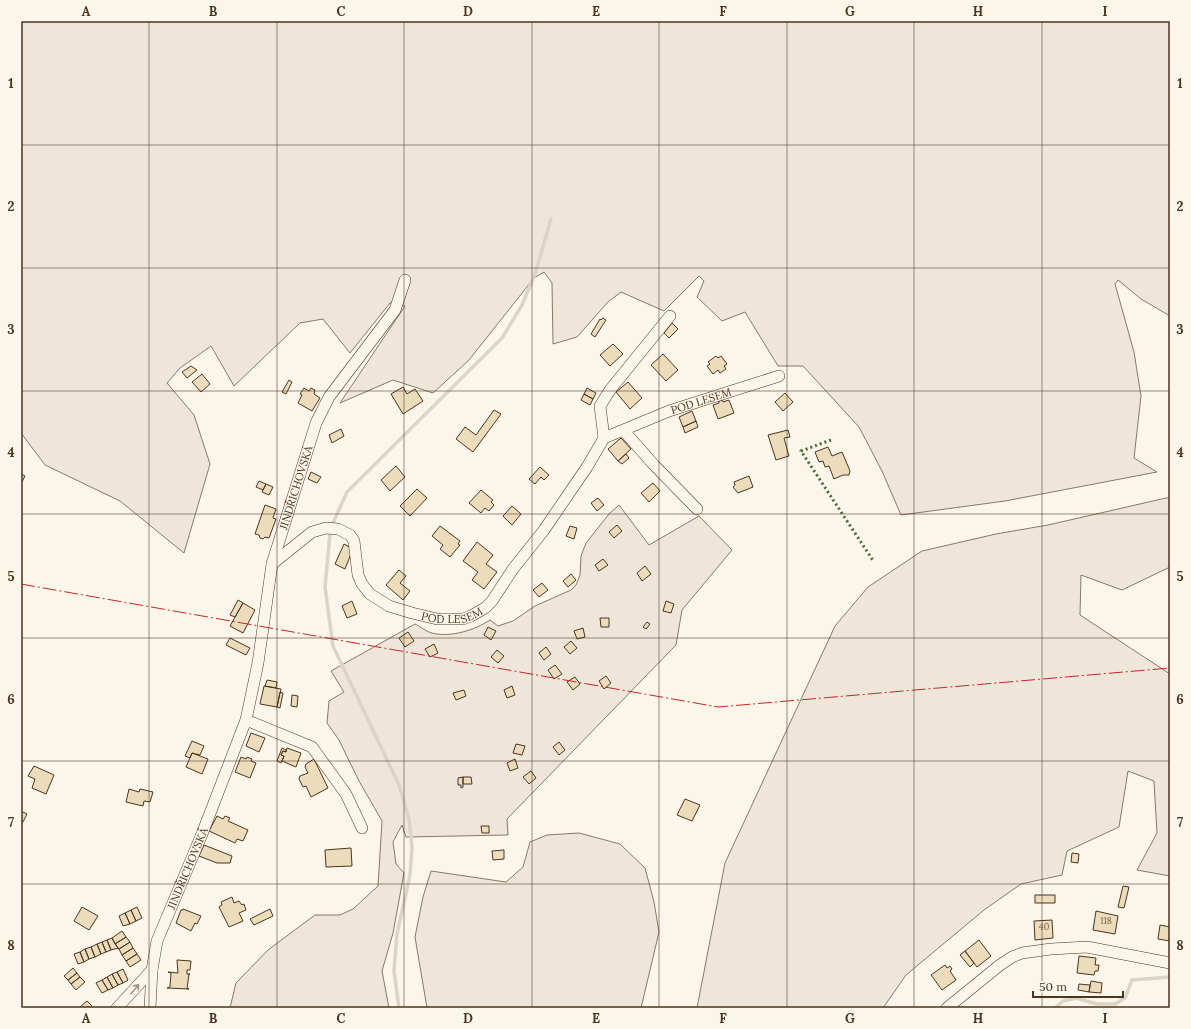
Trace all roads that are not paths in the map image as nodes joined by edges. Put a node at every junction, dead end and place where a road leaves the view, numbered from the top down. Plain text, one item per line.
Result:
1 (405, 280) dead end
2 (670, 316) dead end
3 (779, 376) dead end
4 (624, 431) junction
5 (604, 438) junction
6 (697, 509) dead end
7 (272, 564) junction
8 (246, 720) junction
9 (362, 828) dead end
10 (1170, 962) edge
11 (152, 970) junction
12 (117, 1008) edge
13 (150, 1008) edge
14 (947, 1008) edge

1 - 7 street, JINDŘICHOVSKÁ
2 - 5 street
3 - 4 street, POD LESEM
4 - 5 street, POD LESEM
4 - 6 street
5 - 7 street, POD LESEM
7 - 8 street, JINDŘICHOVSKÁ
8 - 9 street
8 - 11 street, JINDŘICHOVSKÁ
10 - 14 street
12 -> 11 street
11 - 13 street, JINDŘICHOVSKÁ

